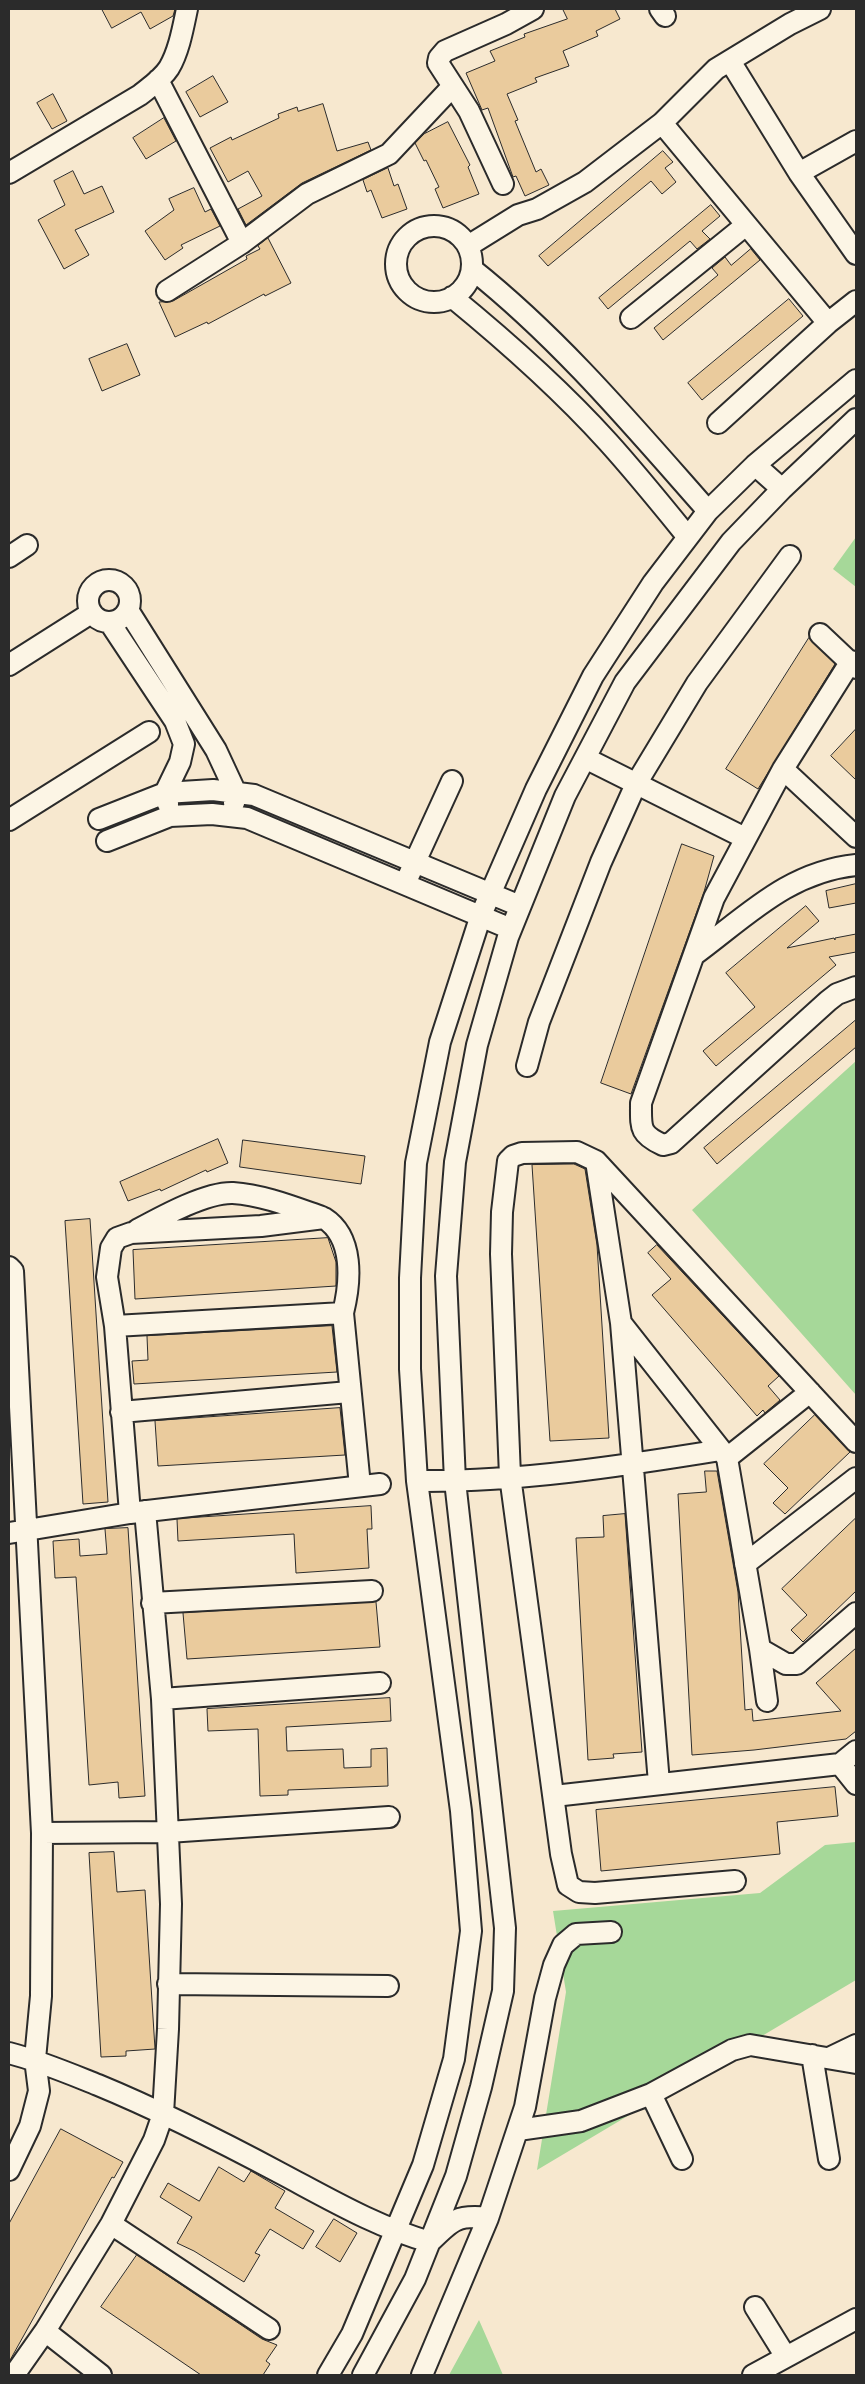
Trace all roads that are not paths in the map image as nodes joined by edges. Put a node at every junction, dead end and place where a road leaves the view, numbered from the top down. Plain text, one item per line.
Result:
1 (187, 9) edge
2 (534, 9) edge
3 (820, 9) edge
4 (730, 61) junction
5 (158, 80) junction
6 (452, 87) junction
7 (662, 123) junction
8 (856, 141) edge
9 (9, 173) edge
10 (799, 173) junction
11 (503, 184) dead end
12 (746, 225) junction
13 (242, 243) junction
14 (468, 246) junction
15 (856, 254) edge
16 (472, 269) junction
17 (167, 292) dead end
18 (452, 297) junction
19 (856, 301) edge
20 (631, 318) dead end
21 (828, 323) junction
22 (856, 380) edge
23 (604, 394) junction
24 (581, 414) junction
25 (856, 419) edge
26 (718, 423) dead end
27 (755, 465) junction
28 (782, 489) junction
29 (708, 511) junction
30 (687, 536) junction
31 (27, 545) dead end
32 (790, 556) dead end
33 (9, 557) edge
34 (128, 610) junction
35 (91, 613) junction
36 (110, 623) junction
37 (820, 634) dead end
38 (854, 664) edge
39 (9, 665) edge
40 (149, 732) dead end
41 (585, 758) junction
42 (783, 769) junction
43 (452, 781) dead end
44 (636, 784) junction
45 (165, 793) junction
46 (236, 793) junction
47 (170, 816) junction
48 (232, 816) junction
49 (99, 819) dead end
50 (9, 820) edge
51 (856, 837) edge
52 (745, 838) junction
53 (107, 840) dead end
54 (415, 863) junction
55 (856, 865) edge
56 (405, 884) junction
57 (490, 894) junction
58 (520, 906) junction
59 (480, 915) junction
60 (511, 929) junction
61 (694, 955) junction
62 (856, 987) edge
63 (527, 1066) dead end
64 (596, 1161) junction
65 (324, 1218) junction
66 (131, 1234) junction
67 (9, 1267) edge
68 (343, 1313) junction
69 (621, 1322) junction
70 (115, 1326) junction
71 (349, 1392) junction
72 (810, 1392) junction
73 (121, 1412) junction
74 (856, 1442) edge
75 (724, 1454) junction
76 (634, 1464) junction
77 (510, 1476) junction
78 (856, 1478) edge
79 (417, 1481) junction
80 (455, 1481) junction
81 (380, 1484) dead end
82 (360, 1486) junction
83 (138, 1512) junction
84 (17, 1531) edge
85 (745, 1564) junction
86 (372, 1591) dead end
87 (152, 1603) junction
88 (856, 1613) edge
89 (760, 1649) junction
90 (380, 1683) dead end
91 (162, 1699) junction
92 (767, 1701) dead end
93 (856, 1751) edge
94 (840, 1764) junction
95 (659, 1783) junction
96 (856, 1784) edge
97 (554, 1796) junction
98 (389, 1817) dead end
99 (168, 1832) junction
100 (42, 1833) junction
101 (735, 1881) dead end
102 (611, 1932) dead end
103 (168, 1984) junction
104 (388, 1986) dead end
105 (856, 2045) edge
106 (9, 2053) edge
107 (821, 2057) junction
108 (35, 2059) junction
109 (856, 2063) edge
110 (651, 2094) junction
111 (163, 2114) junction
112 (518, 2130) junction
113 (682, 2159) dead end
114 (829, 2159) dead end
115 (9, 2170) edge
116 (488, 2218) junction
117 (111, 2224) junction
118 (395, 2232) junction
119 (430, 2242) junction
120 (755, 2307) dead end
121 (856, 2319) edge
122 (269, 2329) dead end
123 (45, 2331) junction
124 (786, 2357) junction
125 (14, 2375) edge
126 (101, 2375) edge
127 (328, 2375) edge
128 (363, 2375) edge
129 (422, 2375) edge
130 (754, 2375) edge

1 - 5 street
2 - 6 street
3 - 4 street
4 - 7 street
4 - 10 street
5 - 9 street
5 - 13 street
6 - 11 street
6 - 13 street
7 - 12 street
7 - 14 street
8 - 10 street
10 - 15 street
12 - 20 street
12 - 21 street
13 - 17 street
14 - 16 street
14 - 18 street
16 - 18 street
16 - 23 street
18 - 24 street
19 - 21 street
21 - 26 street
22 - 27 street
23 - 24 street
23 - 29 street
24 - 30 street
25 - 28 street
27 - 28 street
27 - 29 street
28 - 41 street
29 - 30 street
30 - 57 street
31 - 33 street
32 - 44 street
34 - 35 street
34 - 36 street
34 - 46 street
35 - 36 street
35 - 39 street
36 - 45 street
37 - 38 street
38 - 42 street
40 - 50 street
41 - 44 street
41 - 58 street
42 - 51 street
42 - 52 street
43 - 54 street
44 - 52 street
44 - 63 street
45 - 46 street
45 - 47 street
45 - 49 street
46 - 48 street
46 - 54 street
47 - 48 street
47 - 53 street
48 - 56 street
52 - 61 street
54 - 56 street
54 - 57 street
55 - 61 street
56 - 59 street
57 - 58 street
57 - 59 street
58 - 60 street
59 - 60 street
59 - 79 street
60 - 80 street
61 - 62 street
64 - 69 street
64 - 72 street
64 - 77 street
65 - 66 street
65 - 66 street
65 - 68 street
66 - 70 street
67 - 84 street
68 - 70 street
68 - 71 street
69 - 75 street
69 - 76 street
70 - 73 street
71 - 73 street
71 - 82 street
72 - 74 street
72 - 75 street
73 - 83 street
75 - 76 street
75 - 85 street
76 - 77 street
76 - 95 street
77 - 80 street
77 - 97 street
78 - 85 street
79 - 80 street
79 - 118 street
80 - 119 street
81 - 82 street
82 - 83 street
83 - 84 street
83 - 87 street
84 - 100 street
85 - 89 street
86 - 87 street
87 - 91 street
88 - 89 street
89 - 92 street
90 - 91 street
91 - 99 street
93 - 94 street
94 - 95 street
94 - 96 street
95 - 97 street
97 - 101 street
98 - 99 street
99 - 100 street
99 - 103 street
100 - 108 street
102 - 112 street
103 - 104 street
103 - 111 street
105 - 107 street
106 - 108 street
107 - 109 street
107 - 110 street
107 - 114 street
108 - 111 street
108 - 115 street
110 - 112 street
110 - 113 street
111 - 117 street
111 - 118 street
112 - 116 street
116 - 119 street
116 - 129 street
117 - 122 street
117 - 123 street
118 - 119 street
118 - 127 street
119 - 128 street
120 - 124 street
121 - 124 street
123 - 125 street
123 - 126 street
124 - 130 street

